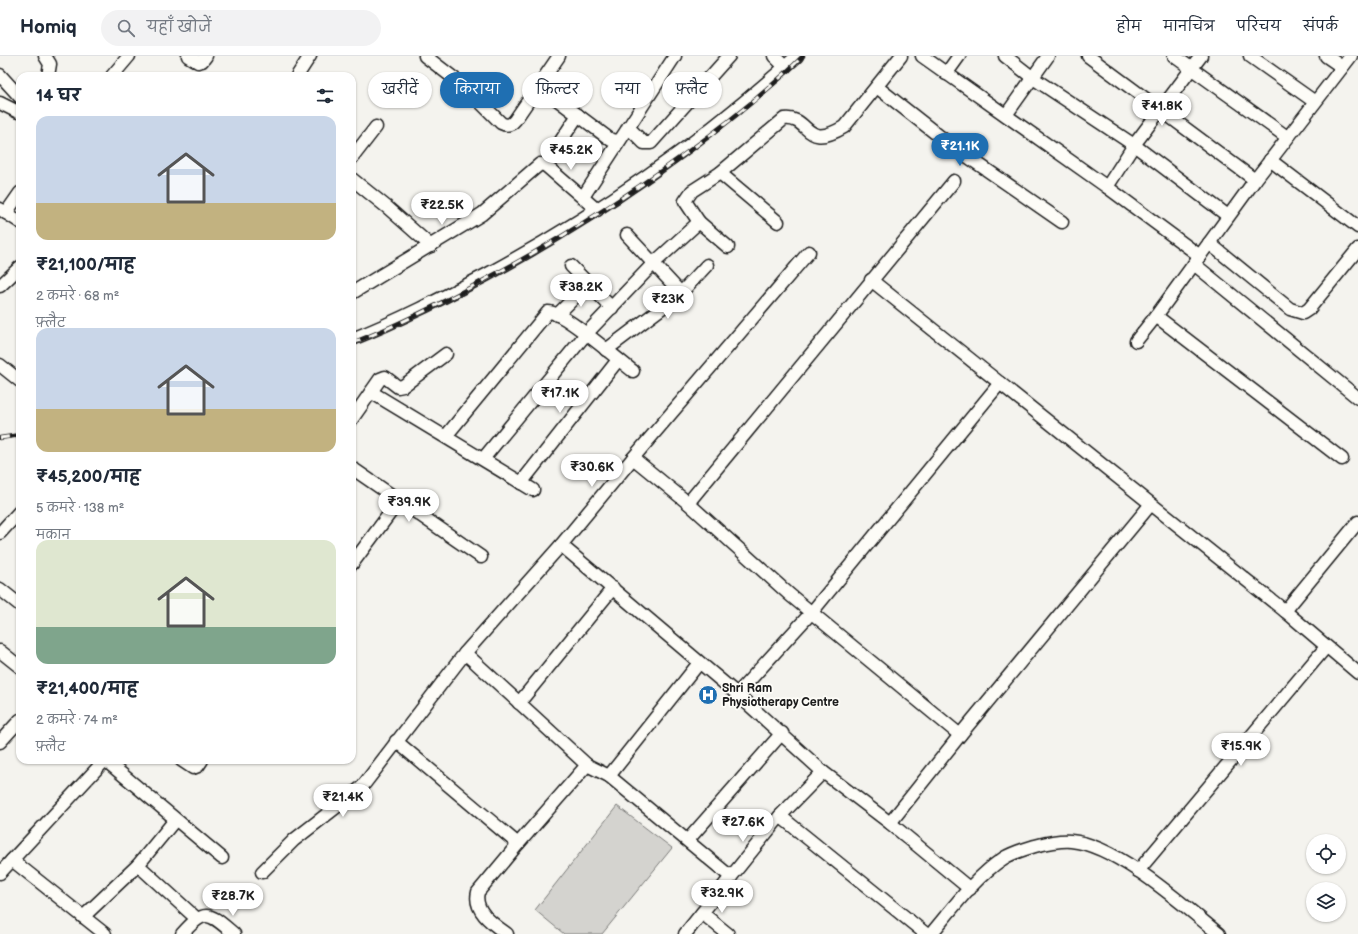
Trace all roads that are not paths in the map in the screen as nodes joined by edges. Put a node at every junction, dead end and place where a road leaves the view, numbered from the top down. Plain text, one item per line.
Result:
1 (45, 56) edge
2 (129, 56) edge
3 (188, 56) edge
4 (206, 56) edge
5 (310, 56) edge
6 (425, 56) edge
7 (559, 56) edge
8 (675, 56) edge
9 (729, 56) edge
10 (774, 56) edge
11 (797, 56) edge
12 (901, 56) edge
13 (922, 56) edge
14 (959, 56) edge
15 (1005, 56) edge
16 (1048, 56) edge
17 (1088, 56) edge
18 (1174, 56) edge
19 (1201, 56) edge
20 (1250, 56) edge
21 (1326, 56) edge
22 (1352, 56) edge
23 (1358, 60) edge
24 (785, 67) junction
25 (1342, 67) junction
26 (1191, 69) junction
27 (49, 72) edge
28 (115, 72) edge
29 (300, 72) edge
30 (548, 72) edge
31 (946, 74) junction
32 (0, 75) edge
33 (1033, 78) junction
34 (877, 87) junction
35 (16, 93) edge
36 (1315, 102) junction
37 (0, 103) edge
38 (523, 108) edge
39 (568, 108) edge
40 (1161, 109) junction
41 (16, 111) edge
42 (1006, 115) junction
43 (578, 116) junction
44 (376, 127) dead end
45 (628, 127) junction
46 (1287, 138) junction
47 (619, 141) junction
48 (1134, 145) junction
49 (356, 153) edge
50 (1270, 160) junction
51 (545, 165) junction
52 (720, 173) junction
53 (1255, 180) junction
54 (356, 182) edge
55 (954, 182) dead end
56 (1107, 187) junction
57 (16, 198) edge
58 (583, 198) junction
59 (597, 210) junction
60 (3, 211) edge
61 (1228, 216) junction
62 (16, 219) edge
63 (699, 222) junction
64 (778, 222) dead end
65 (1062, 222) dead end
66 (1358, 227) edge
67 (627, 234) dead end
68 (1209, 243) junction
69 (431, 246) junction
70 (728, 247) dead end
71 (1358, 249) edge
72 (809, 252) dead end
73 (1197, 260) junction
74 (654, 263) junction
75 (706, 265) dead end
76 (571, 266) dead end
77 (16, 270) edge
78 (871, 280) junction
79 (588, 284) junction
80 (0, 286) edge
81 (356, 291) edge
82 (681, 293) junction
83 (612, 308) junction
84 (557, 314) junction
85 (1156, 316) junction
86 (586, 334) junction
87 (356, 337) edge
88 (1136, 341) dead end
89 (606, 350) junction
90 (446, 354) dead end
91 (618, 360) junction
92 (0, 365) edge
93 (633, 371) dead end
94 (16, 378) edge
95 (1000, 383) junction
96 (371, 392) junction
97 (1358, 398) edge
98 (356, 413) edge
99 (446, 436) junction
100 (633, 458) junction
101 (483, 459) junction
102 (1342, 459) dead end
103 (356, 471) edge
104 (521, 482) junction
105 (533, 490) dead end
106 (399, 501) junction
107 (688, 504) junction
108 (1151, 504) junction
109 (16, 516) edge
110 (1358, 522) edge
111 (0, 534) edge
112 (561, 545) junction
113 (481, 557) dead end
114 (356, 559) edge
115 (613, 588) junction
116 (0, 589) edge
117 (16, 602) edge
118 (1285, 611) junction
119 (812, 612) junction
120 (1326, 647) junction
121 (0, 651) edge
122 (465, 653) junction
123 (16, 663) edge
124 (699, 663) junction
125 (1358, 673) edge
126 (736, 694) junction
127 (519, 703) junction
128 (16, 724) edge
129 (782, 733) junction
130 (960, 735) junction
131 (396, 741) junction
132 (0, 742) edge
133 (101, 764) edge
134 (110, 764) edge
135 (187, 764) edge
136 (199, 764) edge
137 (587, 765) junction
138 (823, 772) junction
139 (609, 776) junction
140 (780, 816) junction
141 (174, 820) junction
142 (890, 823) junction
143 (688, 840) junction
144 (518, 844) junction
145 (222, 858) dead end
146 (12, 860) junction
147 (138, 865) junction
148 (1138, 871) junction
149 (262, 872) dead end
150 (0, 873) edge
151 (731, 877) junction
152 (970, 889) junction
153 (702, 913) junction
154 (83, 917) junction
155 (196, 918) junction
156 (105, 934) edge
157 (182, 934) edge
158 (234, 934) edge
159 (507, 934) edge
160 (685, 934) edge
161 (728, 934) edge
162 (926, 934) edge
163 (931, 934) edge
164 (1219, 934) edge

1 - 27 street
2 - 28 street
3 - 4 street
5 - 29 street
6 - 38 street
7 - 30 street
8 - 45 street
9 - 45 street
10 - 24 street
11 - 24 street
12 - 34 street
13 - 31 street
14 - 31 street
15 - 33 street
16 - 33 street
17 - 40 street
18 - 26 street
19 - 26 street
20 - 36 street
21 - 25 street
22 - 23 street
22 - 25 street
24 - 59 street
25 - 36 street
26 - 40 street
26 - 46 street
31 - 42 street
32 - 35 street
33 - 42 street
33 - 48 street
34 - 52 street
34 - 65 street
36 - 46 street
37 - 41 street
39 - 43 street
40 - 48 street
40 - 53 street
42 - 56 street
43 - 47 street
43 - 51 street
44 - 49 street
45 - 47 street
46 - 50 street
47 - 58 street
48 - 56 street
48 - 61 street
50 - 53 street
50 - 66 street
51 - 58 street
51 - 69 street
52 - 63 street
52 - 64 street
53 - 61 street
54 - 69 street
55 - 78 street
56 - 73 street
57 - 60 street
58 - 59 street
59 - 87 street
60 - 62 street
61 - 68 street
63 - 70 street
63 - 74 street
67 - 74 street
68 - 71 street
68 - 73 street
69 - 81 street
72 - 100 street
73 - 85 street
73 - 97 street
74 - 82 street
74 - 83 street
75 - 82 street
76 - 79 street
77 - 80 street
78 - 95 street
78 - 107 street
79 - 83 street
79 - 84 street
82 - 89 street
83 - 86 street
84 - 86 street
84 - 99 street
85 - 88 street
85 - 102 street
86 - 89 street
86 - 101 street
89 - 91 street
90 - 96 street
91 - 93 street
91 - 104 street
92 - 94 street
95 - 108 street
95 - 119 street
96 - 98 street
96 - 99 street
99 - 101 street
100 - 107 street
100 - 112 street
101 - 104 street
103 - 106 street
104 - 105 street
106 - 113 street
106 - 114 street
107 - 119 street
108 - 118 street
108 - 130 street
109 - 111 street
110 - 118 street
112 - 115 street
112 - 122 street
115 - 124 street
115 - 127 street
116 - 117 street
118 - 120 street
119 - 126 street
119 - 130 street
120 - 125 street
120 - 148 street
121 - 123 street
122 - 127 street
122 - 131 street
124 - 126 street
124 - 139 street
126 - 129 street
127 - 137 street
128 - 132 street
129 - 138 street
129 - 143 street
130 - 142 street
131 - 144 street
131 - 149 street
133 - 146 street
134 - 141 street
135 - 136 street
137 - 139 street
137 - 144 street
138 - 140 street
138 - 142 street
139 - 143 street
140 - 151 street
140 - 162 street
141 - 145 street
141 - 147 street
142 - 152 street
143 - 151 street
144 - 159 street
146 - 150 street
146 - 154 street
147 - 154 street
147 - 155 street
148 - 152 street
148 - 164 street
151 - 153 street
152 - 163 street
153 - 160 street
153 - 161 street
154 - 156 street
155 - 157 street
155 - 158 street

